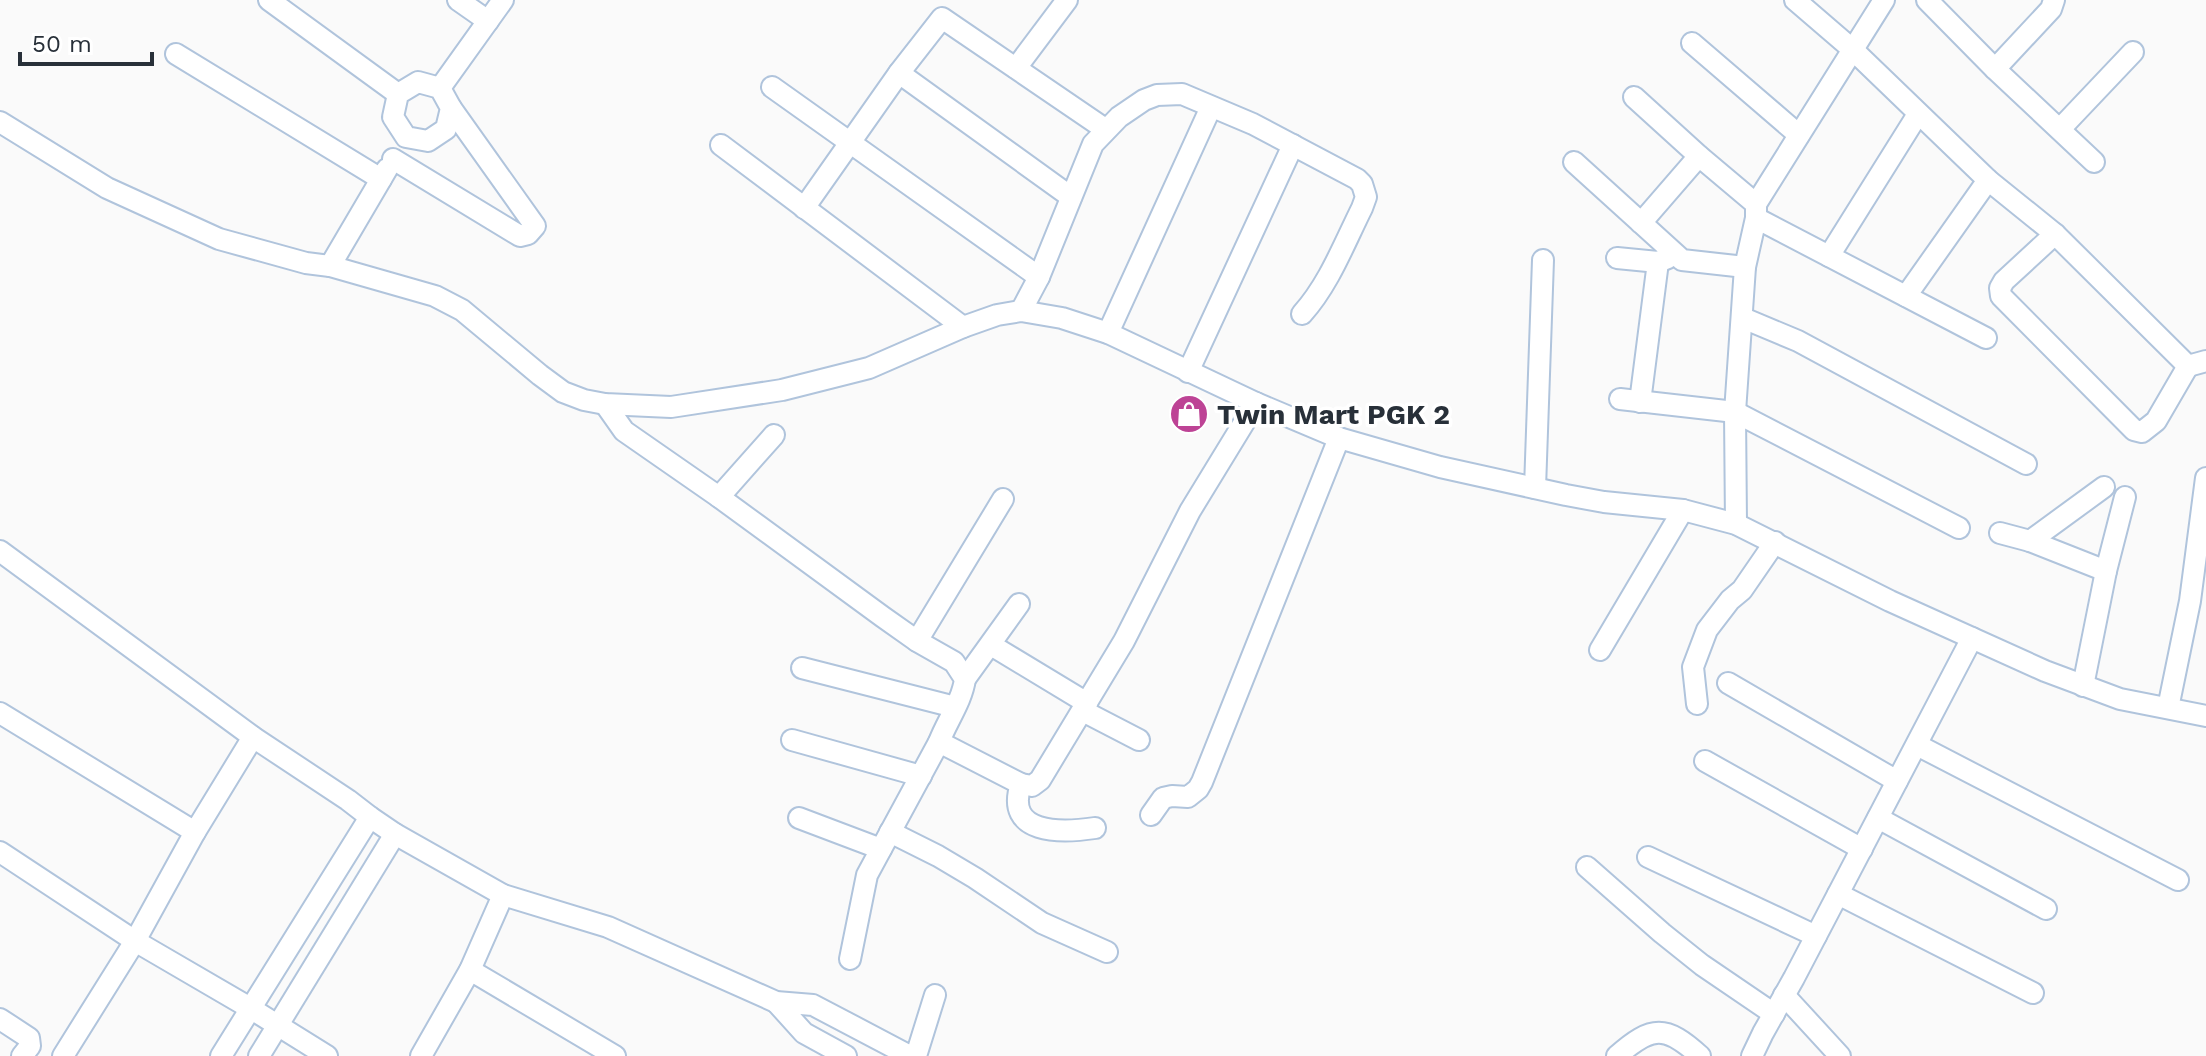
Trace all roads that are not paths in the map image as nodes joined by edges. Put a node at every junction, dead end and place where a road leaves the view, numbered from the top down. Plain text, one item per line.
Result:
1 (269, 0) edge
2 (458, 0) edge
3 (503, 0) edge
4 (1067, 0) edge
5 (1795, 0) edge
6 (1884, 0) edge
7 (1927, 0) edge
8 (2054, 0) edge
9 (488, 21) junction
10 (1692, 43) dead end
11 (1852, 49) junction
12 (2133, 52) dead end
13 (176, 54) dead end
14 (1016, 68) junction
15 (1995, 69) junction
16 (899, 73) junction
17 (772, 87) dead end
18 (440, 88) junction
19 (398, 94) junction
20 (1634, 97) dead end
21 (1211, 107) junction
22 (451, 108) junction
23 (1918, 114) junction
24 (0, 122) edge
25 (1105, 129) junction
26 (2060, 129) junction
27 (1799, 135) junction
28 (406, 137) junction
29 (850, 142) junction
30 (721, 145) dead end
31 (1293, 145) junction
32 (1699, 156) junction
33 (393, 159) junction
34 (1574, 162) dead end
35 (2094, 162) dead end
36 (381, 179) junction
37 (1988, 180) junction
38 (1071, 197) junction
39 (804, 208) junction
40 (1756, 211) junction
41 (1641, 223) junction
42 (2055, 234) junction
43 (1829, 256) junction
44 (1617, 258) dead end
45 (1667, 258) junction
46 (1543, 260) dead end
47 (330, 266) junction
48 (1745, 267) junction
49 (1039, 277) junction
50 (1906, 296) junction
51 (1021, 311) junction
52 (1302, 314) dead end
53 (1743, 318) junction
54 (963, 327) junction
55 (1108, 333) junction
56 (1986, 338) dead end
57 (2197, 364) edge
58 (1188, 372) junction
59 (1256, 403) junction
60 (605, 404) junction
61 (1735, 412) junction
62 (774, 435) dead end
63 (1339, 438) junction
64 (2026, 464) dead end
65 (2206, 478) edge
66 (2104, 487) dead end
67 (1535, 488) junction
68 (719, 497) junction
69 (2125, 497) dead end
70 (1003, 499) dead end
71 (1683, 510) junction
72 (1736, 524) junction
73 (1959, 528) dead end
74 (2000, 533) dead end
75 (2030, 541) junction
76 (1775, 542) junction
77 (0, 551) edge
78 (2106, 571) junction
79 (1019, 604) dead end
80 (1972, 638) junction
81 (917, 641) junction
82 (991, 645) junction
83 (1600, 650) dead end
84 (802, 668) dead end
85 (965, 679) junction
86 (1728, 683) dead end
87 (2083, 686) junction
88 (1697, 704) dead end
89 (955, 707) junction
90 (1085, 707) junction
91 (2168, 708) junction
92 (0, 713) edge
93 (2206, 716) edge
94 (253, 737) junction
95 (792, 740) dead end
96 (1139, 740) dead end
97 (939, 742) junction
98 (1917, 745) junction
99 (1705, 761) dead end
100 (921, 776) junction
101 (1897, 781) junction
102 (1021, 784) junction
103 (1151, 815) dead end
104 (370, 817) junction
105 (799, 818) dead end
106 (1878, 818) junction
107 (1095, 828) dead end
108 (195, 832) junction
109 (395, 834) junction
110 (886, 840) junction
111 (1862, 849) junction
112 (0, 852) edge
113 (1648, 857) dead end
114 (1587, 867) dead end
115 (2178, 880) dead end
116 (1838, 894) junction
117 (503, 895) junction
118 (2046, 909) dead end
119 (1816, 936) junction
120 (135, 941) junction
121 (1107, 952) dead end
122 (850, 959) dead end
123 (470, 970) junction
124 (2033, 993) dead end
125 (935, 995) dead end
126 (1784, 995) junction
127 (776, 1002) junction
128 (250, 1008) junction
129 (1774, 1014) junction
130 (0, 1019) edge
131 (278, 1026) junction
132 (22, 1056) edge
133 (63, 1056) edge
134 (221, 1056) edge
135 (259, 1056) edge
136 (327, 1056) edge
137 (421, 1056) edge
138 (615, 1056) edge
139 (846, 1056) edge
140 (910, 1056) edge
141 (916, 1056) edge
142 (1617, 1056) edge
143 (1700, 1056) edge
144 (1752, 1056) edge
145 (1840, 1056) edge

1 - 19 street
2 - 9 street
3 - 9 street
4 - 14 street
5 - 11 street
6 - 11 street
7 - 15 street
8 - 15 street
9 - 18 street
10 - 27 street
11 - 23 street
11 - 27 street
12 - 26 street
13 - 36 street
14 - 16 street
14 - 25 street
15 - 26 street
16 - 29 street
16 - 38 street
17 - 29 street
18 - 19 street
18 - 22 street
19 - 28 street
20 - 32 street
21 - 25 street
21 - 31 street
21 - 55 street
22 - 28 street
22 - 33 street
23 - 37 street
23 - 43 street
24 - 47 street
25 - 38 street
26 - 35 street
27 - 40 street
28 - 33 street
29 - 39 street
29 - 49 street
30 - 39 street
31 - 52 street
31 - 58 street
32 - 40 street
32 - 41 street
33 - 36 street
34 - 41 street
36 - 47 street
37 - 42 street
37 - 50 street
38 - 49 street
39 - 54 street
40 - 43 street
40 - 48 street
41 - 45 street
42 - 57 street
42 - 57 street
43 - 50 street
44 - 45 street
45 - 48 street
45 - 61 street
46 - 67 street
47 - 60 street
48 - 53 street
49 - 51 street
50 - 56 street
51 - 54 street
51 - 55 street
53 - 61 street
53 - 64 street
54 - 60 street
55 - 58 street
58 - 59 street
59 - 63 street
59 - 90 street
60 - 68 street
61 - 72 street
61 - 73 street
62 - 68 street
63 - 67 street
63 - 103 street
65 - 91 street
66 - 75 street
67 - 71 street
68 - 81 street
69 - 78 street
70 - 81 street
71 - 72 street
71 - 83 street
72 - 76 street
74 - 75 street
75 - 78 street
76 - 80 street
76 - 88 street
77 - 94 street
78 - 87 street
79 - 82 street
80 - 87 street
80 - 98 street
81 - 85 street
82 - 85 street
82 - 90 street
84 - 89 street
85 - 89 street
86 - 101 street
87 - 91 street
89 - 97 street
90 - 96 street
90 - 102 street
91 - 93 street
92 - 108 street
94 - 104 street
94 - 108 street
95 - 100 street
97 - 100 street
97 - 102 street
98 - 101 street
98 - 115 street
99 - 111 street
100 - 110 street
101 - 106 street
102 - 107 street
104 - 109 street
104 - 128 street
105 - 110 street
106 - 111 street
106 - 118 street
108 - 120 street
109 - 117 street
109 - 131 street
110 - 121 street
110 - 122 street
111 - 116 street
112 - 120 street
113 - 119 street
114 - 129 street
116 - 119 street
116 - 124 street
117 - 123 street
117 - 127 street
119 - 126 street
120 - 128 street
120 - 133 street
123 - 137 street
123 - 138 street
125 - 141 street
126 - 129 street
126 - 145 street
127 - 139 street
127 - 140 street
128 - 131 street
128 - 134 street
129 - 144 street
130 - 132 street
131 - 135 street
131 - 136 street
142 - 143 street

